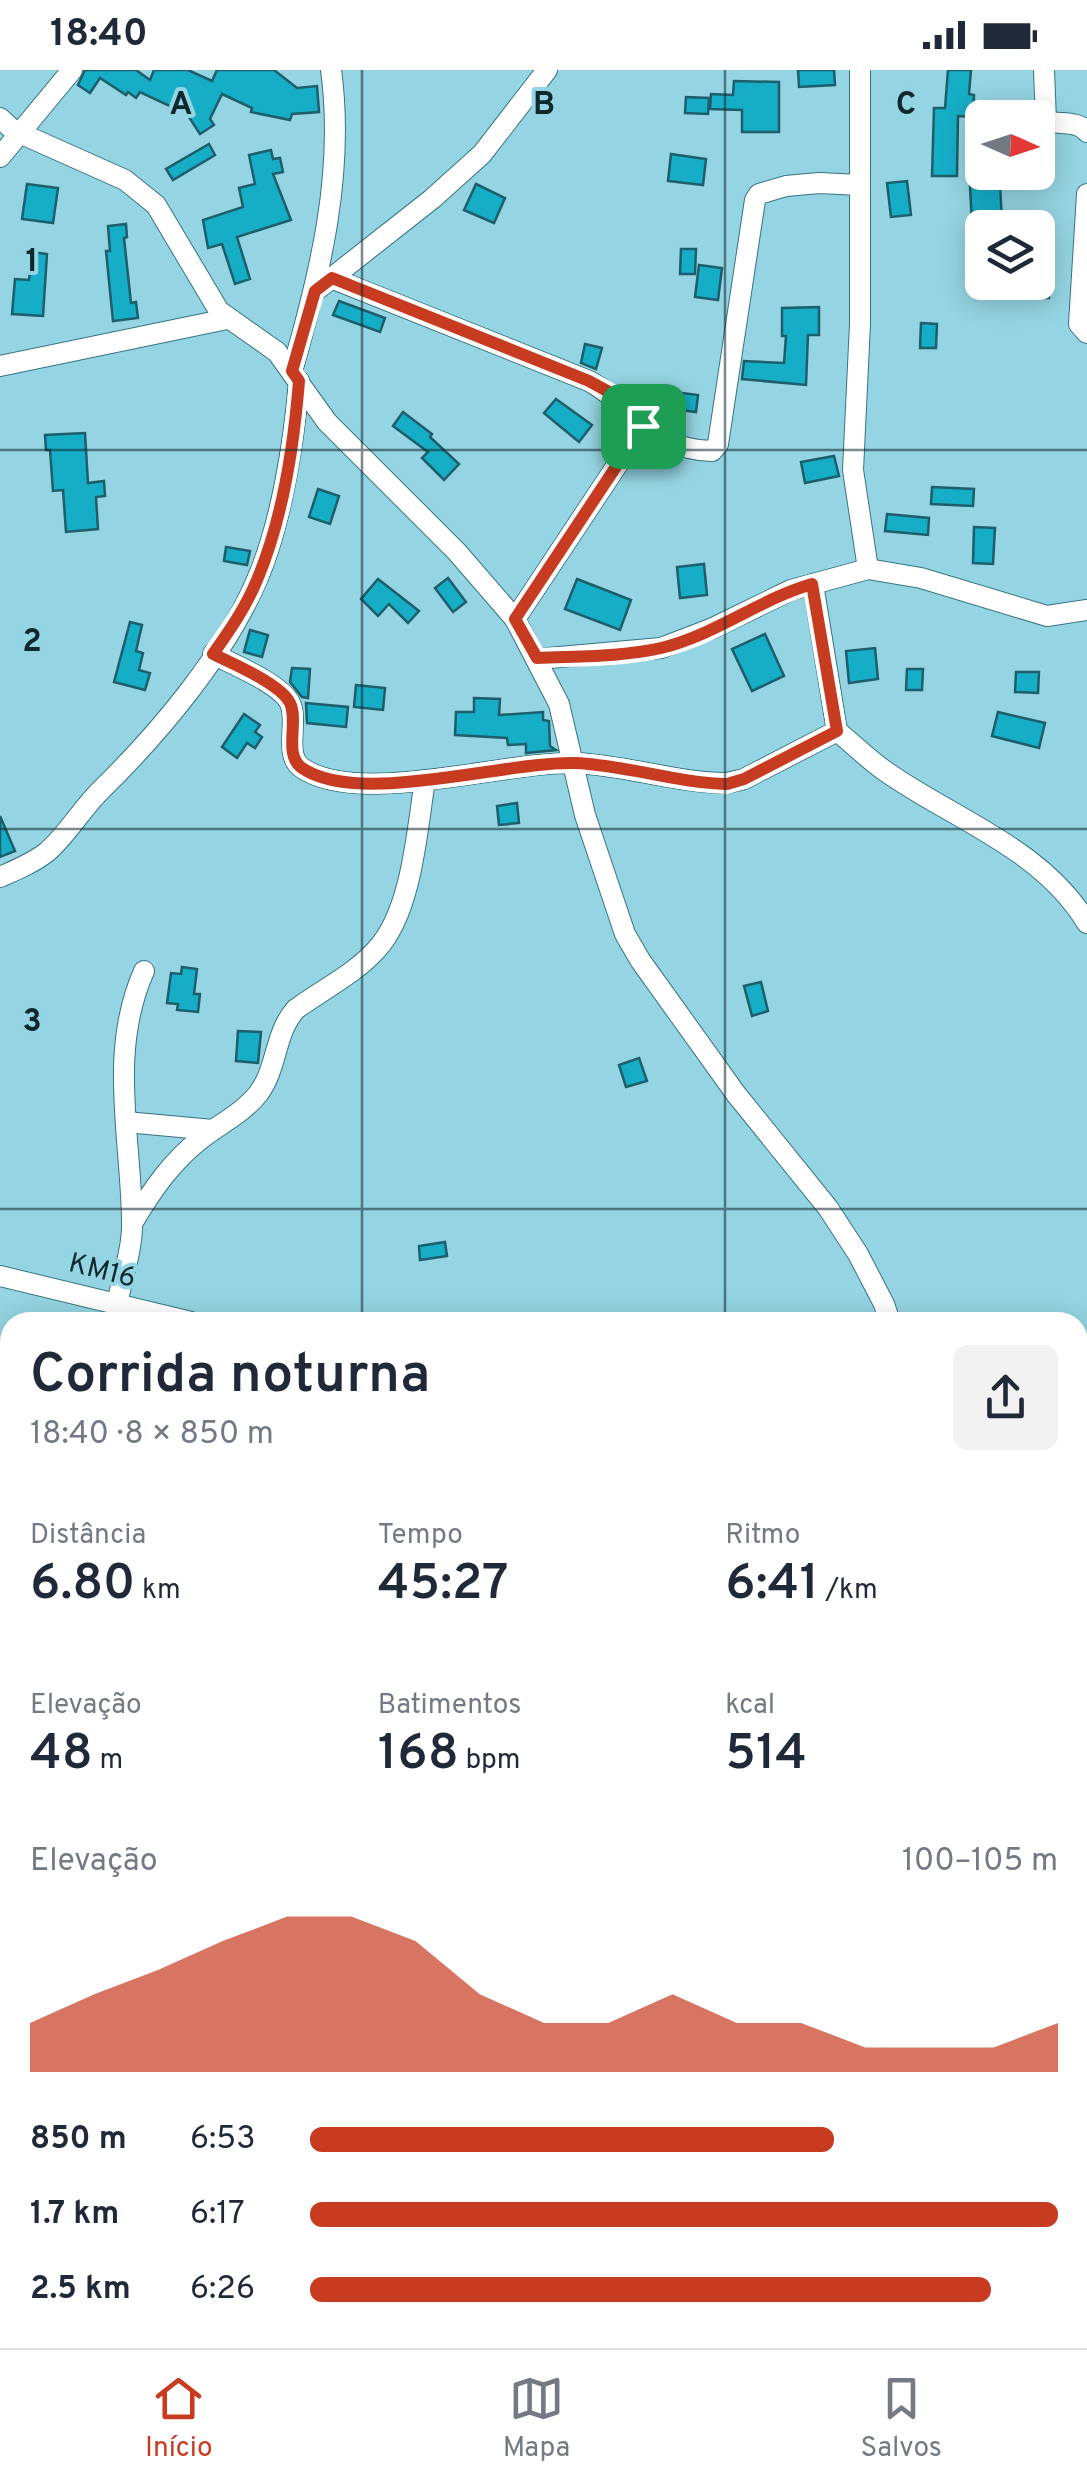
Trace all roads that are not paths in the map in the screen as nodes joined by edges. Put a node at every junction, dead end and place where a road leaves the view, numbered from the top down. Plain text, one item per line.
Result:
1 (72, 70) edge
2 (331, 70) edge
3 (547, 70) edge
4 (860, 70) edge
5 (1044, 70) edge
6 (0, 118) edge
7 (1087, 132) edge
8 (21, 134) junction
9 (0, 158) edge
10 (860, 185) junction
11 (1087, 194) edge
12 (323, 285) junction
13 (227, 319) junction
14 (1087, 333) edge
15 (0, 366) edge
16 (295, 376) junction
17 (327, 422) junction
18 (296, 424) junction
19 (643, 426) junction
20 (868, 569) junction
21 (812, 584) junction
22 (1087, 610) edge
23 (515, 619) junction
24 (213, 654) junction
25 (537, 658) junction
26 (837, 731) junction
27 (574, 763) junction
28 (425, 780) junction
29 (0, 877) edge
30 (1084, 911) edge
31 (144, 971) dead end
32 (126, 1122) junction
33 (213, 1130) junction
34 (132, 1222) junction
35 (0, 1276) edge
36 (117, 1304) junction
37 (147, 1312) edge
38 (887, 1312) edge

1 - 8 street
2 - 12 street
3 - 12 street
4 - 10 street
5 - 7 street
6 - 8 street
8 - 9 street
8 - 13 street
10 - 19 street
10 - 20 street
11 - 14 street
12 - 16 street
12 - 19 street
13 - 15 street
13 - 16 street
16 - 17 street
16 - 18 street
17 - 18 street
17 - 23 street
18 - 24 street
19 - 23 street
20 - 21 street
20 - 22 street
21 - 25 street
21 - 26 street
23 - 25 street
24 - 28 street
24 - 29 street
25 - 27 street
26 - 27 street
26 - 30 street
27 - 28 street
27 - 38 street
28 - 33 street
31 - 32 street
32 - 33 street
32 - 34 street
33 - 34 street
34 - 36 street
35 - 36 street, KM16
36 - 37 street, KM16

